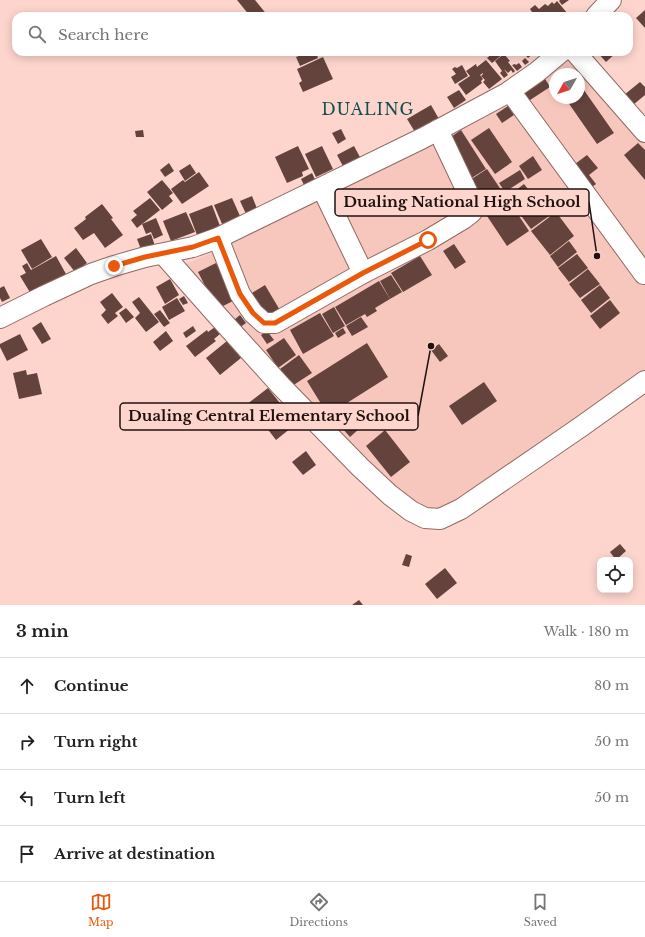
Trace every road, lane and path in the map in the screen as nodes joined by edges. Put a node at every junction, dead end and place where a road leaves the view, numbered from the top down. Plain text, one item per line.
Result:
1 (611, 0) edge
2 (600, 12) edge
3 (556, 56) edge
4 (578, 56) edge
5 (510, 91) junction
6 (438, 130) junction
7 (645, 132) edge
8 (322, 188) junction
9 (218, 238) junction
10 (163, 254) junction
11 (363, 273) junction
12 (644, 274) dead end
13 (0, 318) edge
14 (645, 381) edge

1 - 2 street
3 - 5 street
4 - 7 street
5 - 6 street
5 - 12 street
6 - 8 street
6 - 11 street
8 - 9 street
8 - 11 street
9 - 10 street
9 - 11 street
10 - 13 street
10 - 14 street

